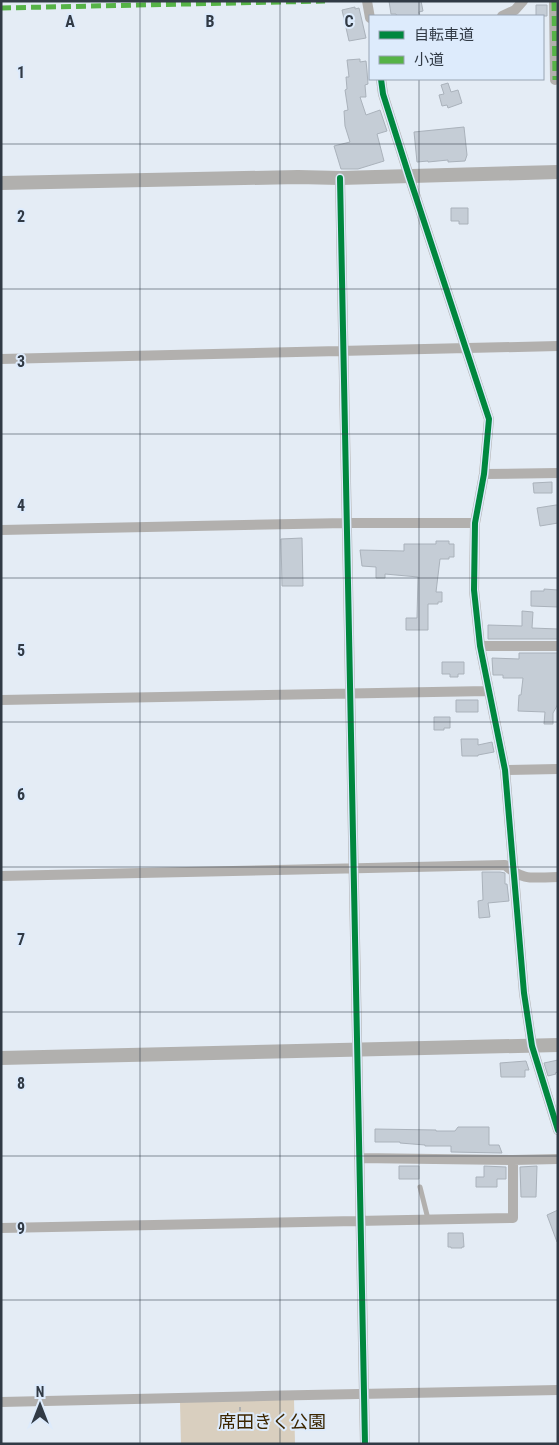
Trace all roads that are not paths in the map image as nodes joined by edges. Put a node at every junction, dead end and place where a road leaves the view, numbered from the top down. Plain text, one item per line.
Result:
1 (367, 1) edge
2 (523, 1) edge
3 (554, 1) edge
4 (369, 15) edge
5 (504, 15) edge
6 (381, 80) edge
7 (555, 80) dead end
8 (558, 172) edge
9 (409, 176) junction
10 (340, 178) junction
11 (1, 183) edge
12 (558, 346) edge
13 (466, 348) junction
14 (343, 351) junction
15 (1, 359) edge
16 (558, 473) edge
17 (484, 474) junction
18 (346, 523) junction
19 (475, 523) junction
20 (1, 530) edge
21 (480, 646) junction
22 (558, 646) edge
23 (488, 691) junction
24 (350, 693) junction
25 (1, 700) edge
26 (558, 769) edge
27 (504, 770) junction
28 (353, 868) junction
29 (513, 872) junction
30 (1, 876) edge
31 (558, 876) edge
32 (558, 1045) edge
33 (532, 1046) junction
34 (358, 1049) junction
35 (1, 1058) edge
36 (558, 1130) edge
37 (360, 1158) junction
38 (558, 1158) edge
39 (513, 1160) junction
40 (420, 1187) dead end
41 (428, 1220) junction
42 (361, 1221) junction
43 (1, 1228) edge
44 (558, 1390) edge
45 (364, 1393) junction
46 (1, 1402) edge
47 (365, 1444) edge

1 - 4 street
2 - 5 street
3 - 7 street
6 - 9 street
8 - 9 street
9 - 10 street
9 - 13 street
10 - 11 street
10 - 14 street
12 - 13 street
13 - 14 street
13 - 17 street
14 - 15 street
14 - 18 street
16 - 17 street
17 - 19 street
18 - 19 street
18 - 20 street
18 - 24 street
19 - 21 street
21 - 22 street
21 - 23 street
23 - 24 street
23 - 27 street
24 - 25 street
24 - 28 street
26 - 27 street
27 - 29 street
28 - 29 street
28 - 30 street
28 - 34 street
29 - 31 street
29 - 33 street
32 - 33 street
33 - 34 street
33 - 36 street
34 - 35 street
34 - 37 street
37 - 39 street
37 - 42 street
38 - 39 street
39 - 41 street
40 - 41 lane
41 - 42 street
42 - 43 street
42 - 45 street
44 - 45 street
45 - 46 street
45 - 47 street

